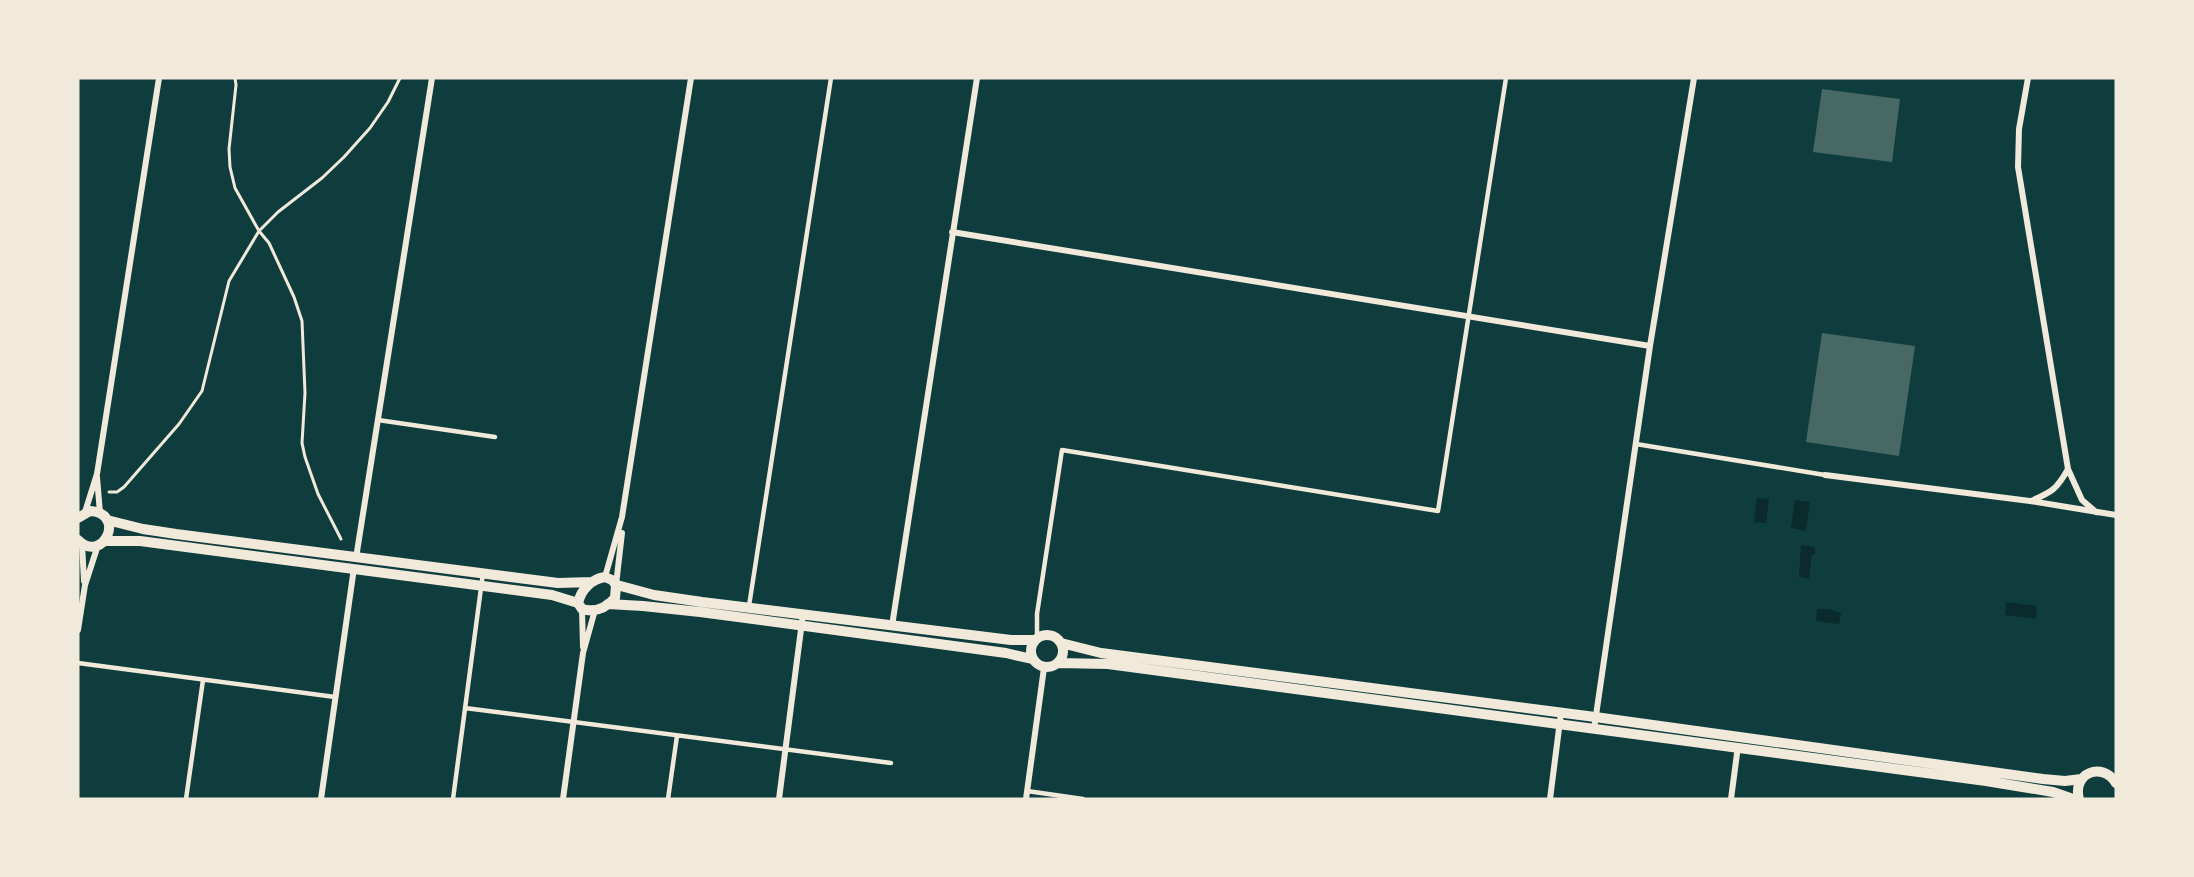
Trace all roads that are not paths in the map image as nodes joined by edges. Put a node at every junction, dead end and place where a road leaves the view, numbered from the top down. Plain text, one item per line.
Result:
1 (159, 78) edge
2 (432, 78) edge
3 (691, 78) edge
4 (831, 78) edge
5 (977, 78) edge
6 (1506, 78) edge
7 (1694, 78) edge
8 (2028, 78) edge
9 (952, 232) junction
10 (1469, 317) junction
11 (1650, 346) junction
12 (378, 420) junction
13 (495, 437) dead end
14 (1636, 444) junction
15 (2068, 469) junction
16 (97, 474) junction
17 (1825, 475) joint
18 (2030, 501) junction
19 (2096, 512) junction
20 (82, 515) edge
21 (2116, 515) edge
22 (104, 516) junction
23 (622, 517) junction
24 (80, 542) edge
25 (101, 543) junction
26 (356, 557) junction
27 (354, 568) junction
28 (483, 572) junction
29 (605, 578) junction
30 (592, 582) junction
31 (85, 585) junction
32 (616, 585) junction
33 (481, 587) junction
34 (608, 604) junction
35 (580, 606) junction
36 (595, 610) junction
37 (748, 613) junction
38 (803, 614) junction
39 (892, 625) junction
40 (802, 626) junction
41 (78, 630) edge
42 (890, 637) junction
43 (1036, 639) junction
44 (1061, 643) junction
45 (583, 653) junction
46 (1032, 659) junction
47 (78, 663) edge
48 (1058, 663) junction
49 (1044, 668) junction
50 (203, 680) junction
51 (335, 697) junction
52 (465, 708) junction
53 (1560, 719) junction
54 (573, 721) junction
55 (1594, 723) junction
56 (677, 736) junction
57 (1740, 737) junction
58 (786, 749) junction
59 (1738, 749) junction
60 (891, 763) dead end
61 (2081, 779) junction
62 (2116, 782) edge
63 (1027, 795) edge
64 (186, 799) edge
65 (321, 799) edge
66 (453, 799) edge
67 (563, 799) edge
68 (668, 799) edge
69 (779, 799) edge
70 (1083, 799) edge
71 (1550, 799) edge
72 (1731, 799) edge
73 (2073, 799) edge
74 (2079, 799) edge

1 - 16 street
2 - 12 street
3 - 23 street
4 - 37 lane
5 - 9 street
6 - 10 lane
7 - 11 street
8 - 15 street
9 - 10 street
9 - 39 street
10 - 11 street
10 - 43 lane
11 - 14 street
12 - 13 lane
12 - 26 street
14 - 17 lane
14 - 55 street
15 - 18 street
15 - 19 street
16 - 20 street
16 - 22 street
17 - 18 street
18 - 19 street
19 - 21 street
20 - 22 street
22 - 25 street
22 - 26 street
23 - 29 street
23 - 32 street
24 - 25 street
24 - 31 street
25 - 27 street
25 - 31 street
26 - 27 street
26 - 28 street
27 - 33 street
27 - 51 street
28 - 30 street
28 - 33 lane
29 - 30 street
29 - 32 street
30 - 35 street
31 - 41 street
32 - 34 street
32 - 37 street
33 - 35 street
33 - 52 lane
34 - 36 street
34 - 37 street
35 - 36 street
35 - 45 street
36 - 45 street
37 - 38 street
37 - 40 street
38 - 39 street
38 - 40 street
39 - 42 street
39 - 43 street
40 - 42 street
40 - 58 street
42 - 46 street
43 - 44 street
43 - 46 street
44 - 48 street
44 - 53 street
45 - 54 street
46 - 49 street
47 - 50 lane
48 - 49 street
48 - 53 street
49 - 63 street
50 - 51 lane
50 - 64 lane
51 - 65 street
52 - 54 lane
52 - 66 lane
53 - 55 street
53 - 71 street
54 - 56 lane
54 - 67 street
55 - 57 street
55 - 59 street
56 - 58 lane
56 - 68 lane
57 - 59 street
57 - 61 street
58 - 60 lane
58 - 69 street
59 - 72 street
59 - 73 street
61 - 62 street
61 - 74 street
63 - 70 lane

